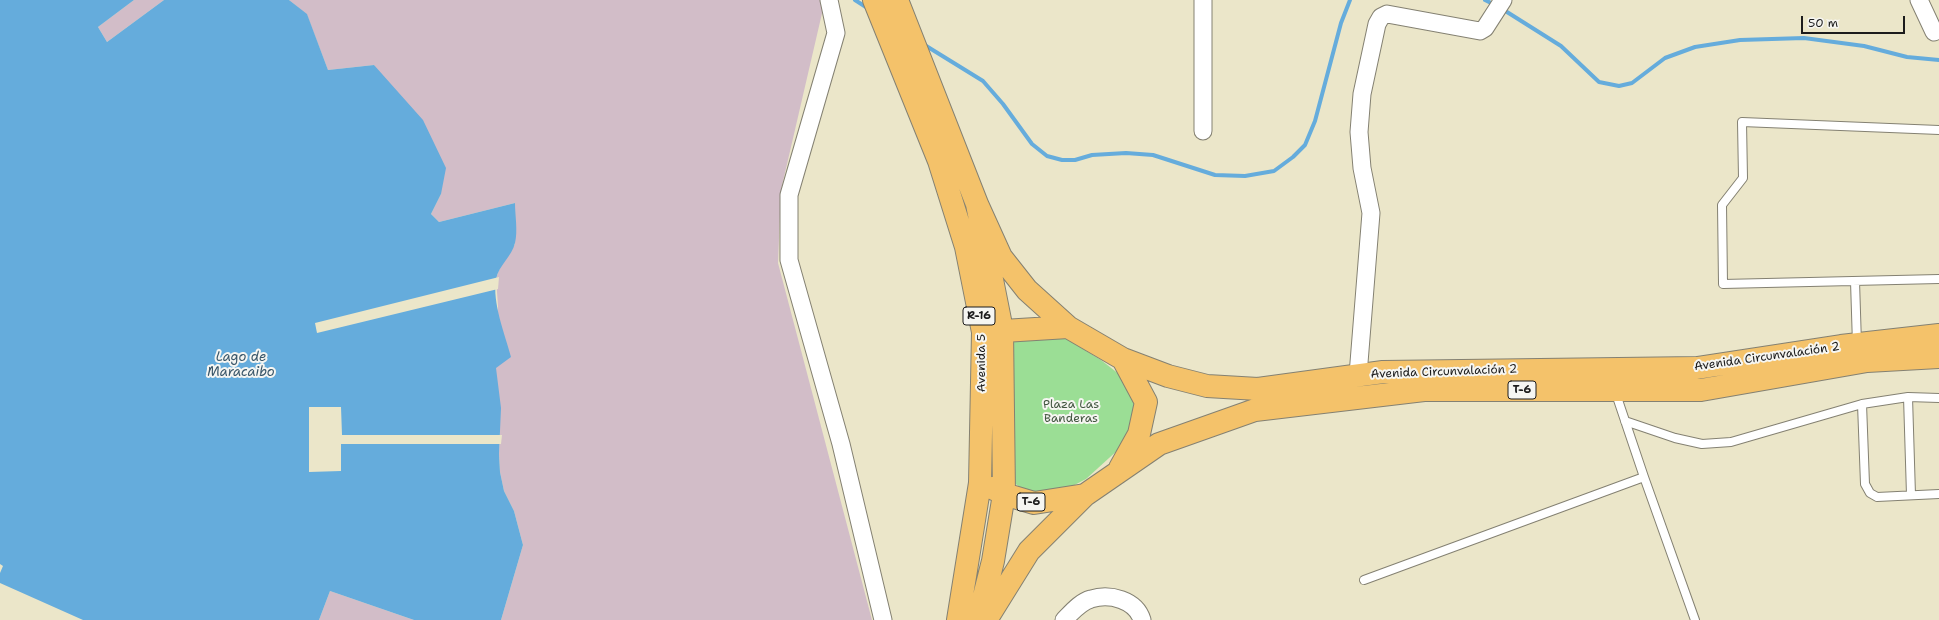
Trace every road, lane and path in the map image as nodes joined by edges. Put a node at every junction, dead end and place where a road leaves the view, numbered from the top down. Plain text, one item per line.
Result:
1 (829, 0) edge
2 (1203, 0) edge
3 (1503, 0) edge
4 (1919, 0) edge
5 (883, 9) edge
6 (1934, 32) dead end
7 (1939, 130) edge
8 (1202, 131) dead end
9 (977, 204) junction
10 (1939, 279) edge
11 (1855, 281) junction
12 (1068, 327) junction
13 (992, 331) junction
14 (1939, 335) edge
15 (1857, 344) junction
16 (1939, 357) edge
17 (1123, 359) junction
18 (1358, 375) junction
19 (1615, 390) junction
20 (1908, 397) junction
21 (1939, 398) edge
22 (1862, 404) junction
23 (1625, 421) junction
24 (1119, 471) junction
25 (1644, 477) junction
26 (980, 483) junction
27 (1004, 494) junction
28 (1939, 494) edge
29 (1085, 495) junction
30 (1911, 495) junction
31 (1364, 580) dead end
32 (883, 620) edge
33 (958, 620) edge
34 (978, 620) edge
35 (986, 620) edge
36 (1064, 620) edge
37 (1142, 620) edge
38 (1695, 620) edge

1 - 32 street
2 - 8 street
3 - 18 street
4 - 6 street
5 - 9 main road, Avenida 5 / R-16
5 - 13 main road, Avenida 5 / R-16
7 - 11 lane
9 - 12 main road, Avenida Circunvalación 2
9 - 13 main road, Avenida 5 / R-16
10 - 11 lane
11 - 15 lane
12 - 13 main road
12 - 17 main road, Avenida Circunvalación 2 / T-6
13 - 26 main road, Avenida 5 / R-16
13 - 27 main road, Avenida 5 / R-16
14 - 15 main road, Avenida Circunvalación 2 / T-6
15 - 18 main road, Avenida Circunvalación 2 / T-6
16 - 19 main road, Avenida Circunvalación 2 / T-6
17 - 18 main road, Avenida Circunvalación 2 / T-6
17 - 24 main road
19 - 23 lane
19 - 24 main road, Avenida Circunvalación 2 / T-6
20 - 21 lane
20 - 22 lane
20 - 30 lane
22 - 23 lane
22 - 30 lane
23 - 25 lane
24 - 29 main road, Avenida Circunvalación 2 / T-6
25 - 31 lane
25 - 38 lane
26 - 27 main road, T-6
26 - 33 main road, Avenida 5 / R-16
27 - 29 main road, T-6
27 - 34 main road, Avenida 5 / R-16
28 - 30 lane
29 - 35 main road, Avenida Circunvalación 2
36 - 37 street

